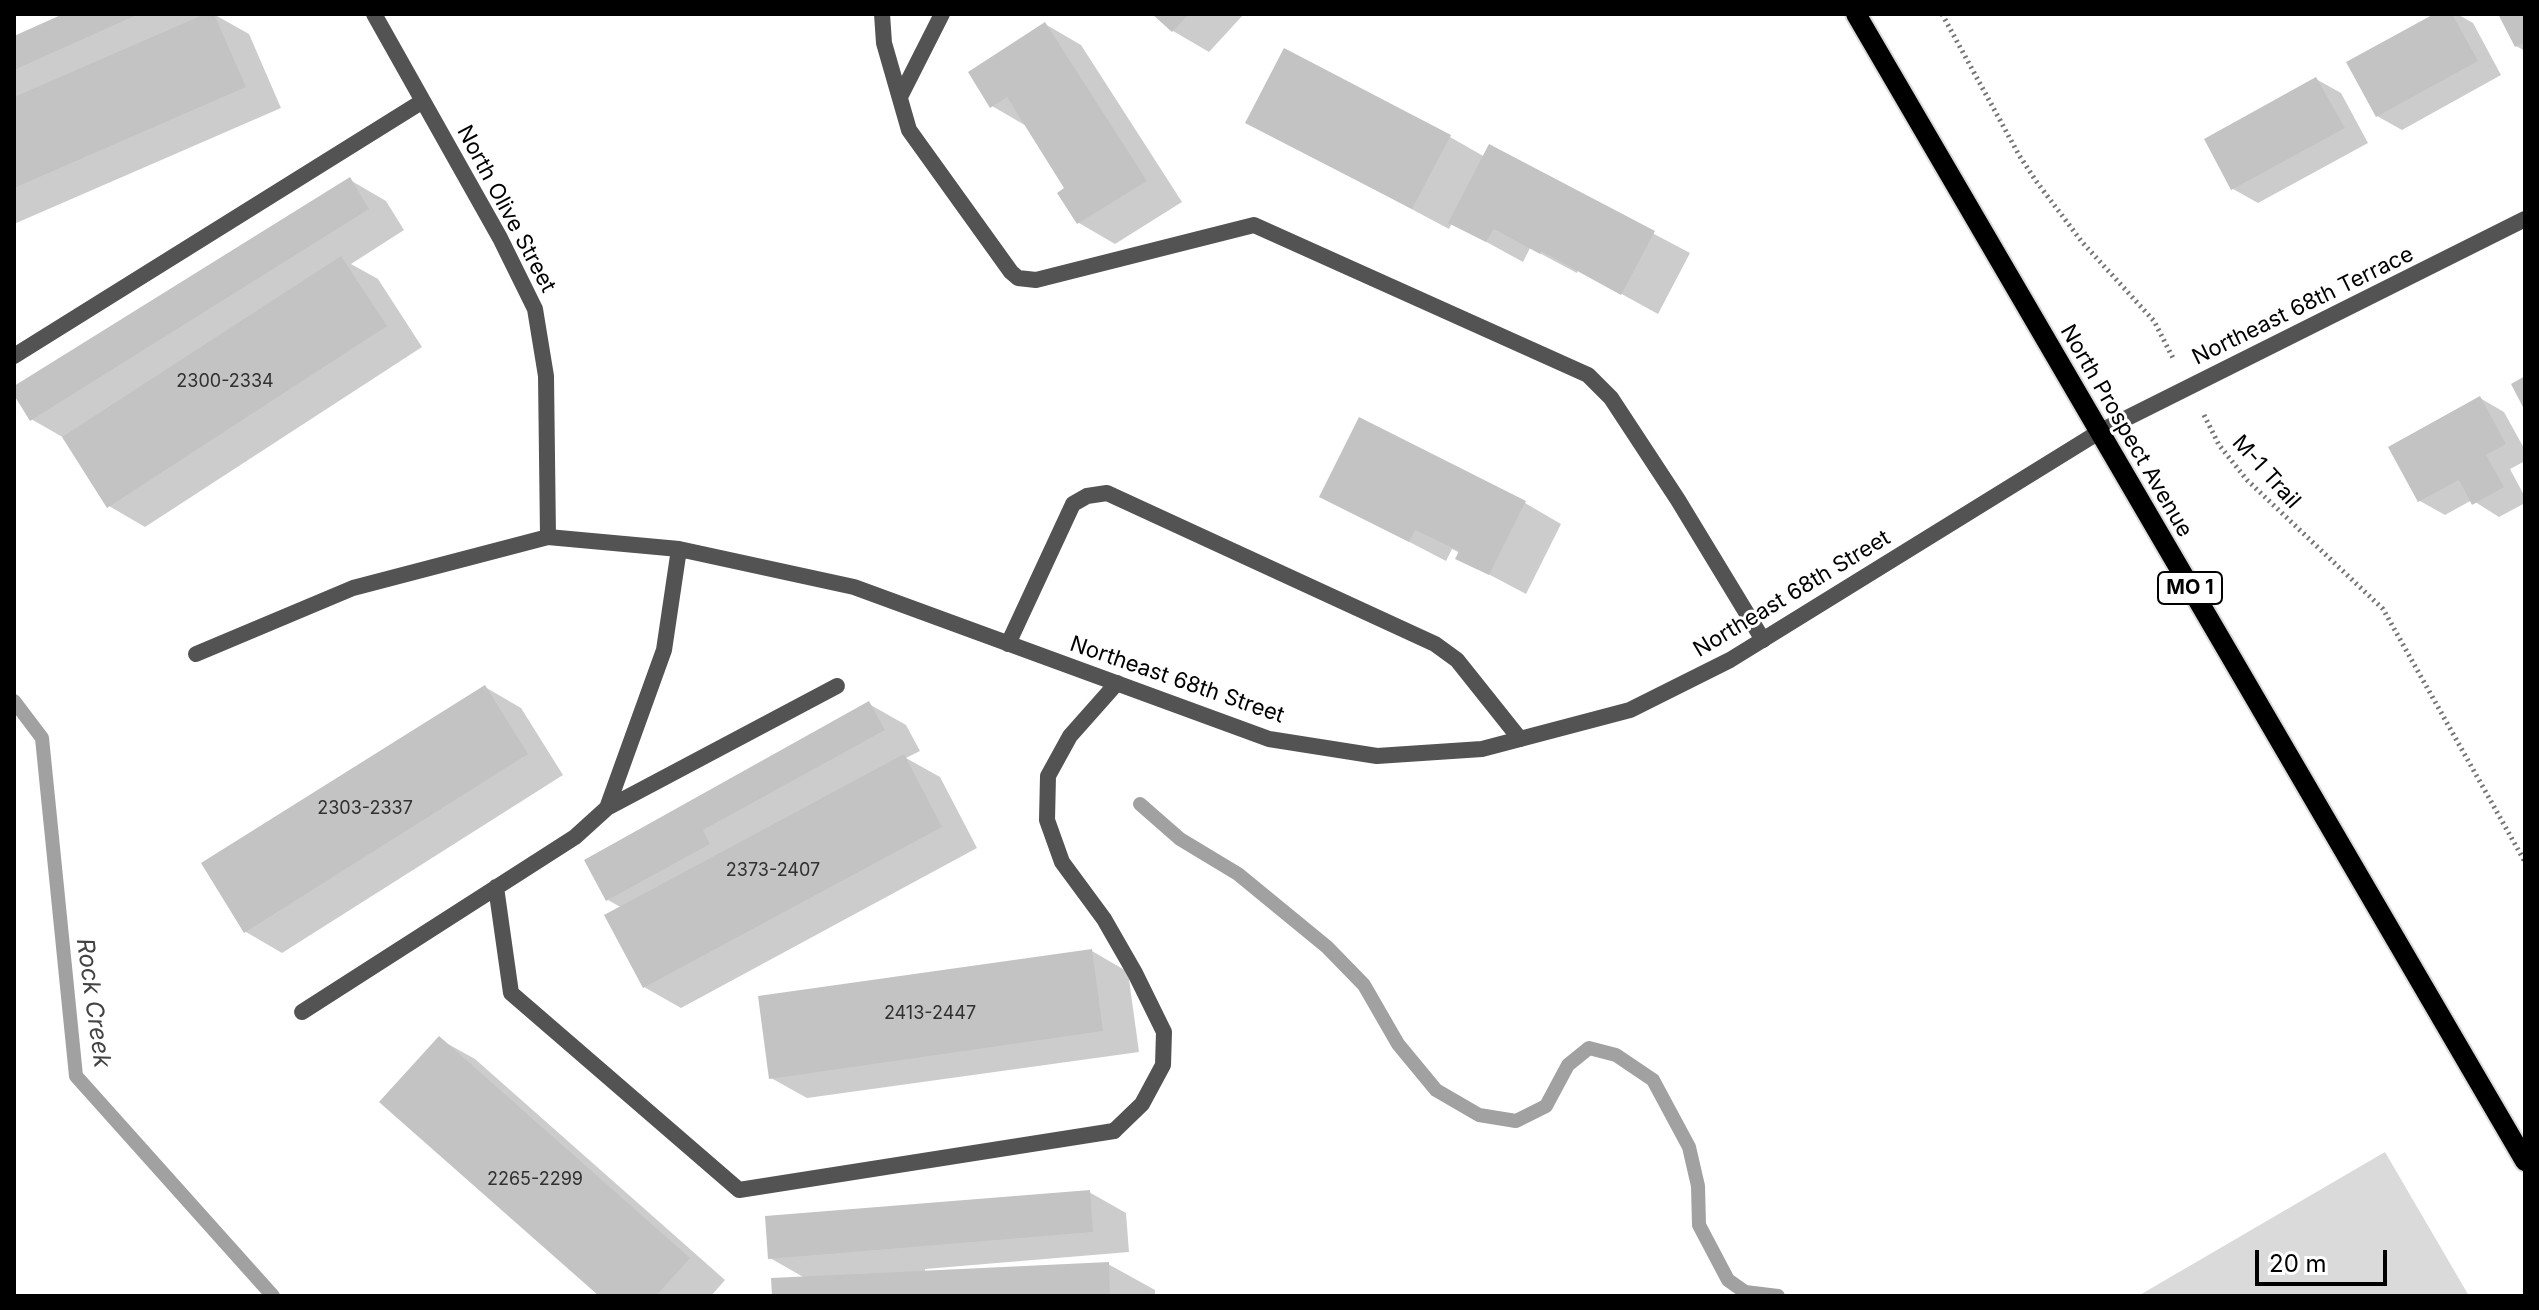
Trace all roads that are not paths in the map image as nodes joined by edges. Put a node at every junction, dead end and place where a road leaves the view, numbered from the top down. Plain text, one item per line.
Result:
1 (374, 14) edge
2 (882, 14) edge
3 (942, 14) edge
4 (1856, 14) edge
5 (900, 97) junction
6 (423, 101) junction
7 (2525, 219) edge
8 (14, 356) edge
9 (2099, 432) junction
10 (548, 537) junction
11 (679, 549) junction
12 (1763, 640) junction
13 (1008, 644) junction
14 (196, 654) dead end
15 (1117, 683) junction
16 (837, 686) dead end
17 (1520, 739) junction
18 (607, 808) junction
19 (496, 887) junction
20 (302, 1012) dead end
21 (2525, 1161) edge

1 - 6 street, North Olive Street
2 - 5 street
3 - 5 street
4 - 9 main road, North Prospect Avenue / MO 1
5 - 12 street
6 - 8 street
6 - 10 street, North Olive Street
7 - 9 street, Northeast 68th Terrace
9 - 12 street, Northeast 68th Street
9 - 21 main road, North Prospect Avenue / MO 1
10 - 11 street, Northeast 68th Street
10 - 14 street, Northeast 68th Street
11 - 13 street, Northeast 68th Street
11 - 18 street
12 - 17 street, Northeast 68th Street
13 - 15 street, Northeast 68th Street
13 - 17 street
15 - 17 street, Northeast 68th Street
15 - 19 street
16 - 18 street
18 - 19 street
19 - 20 street

